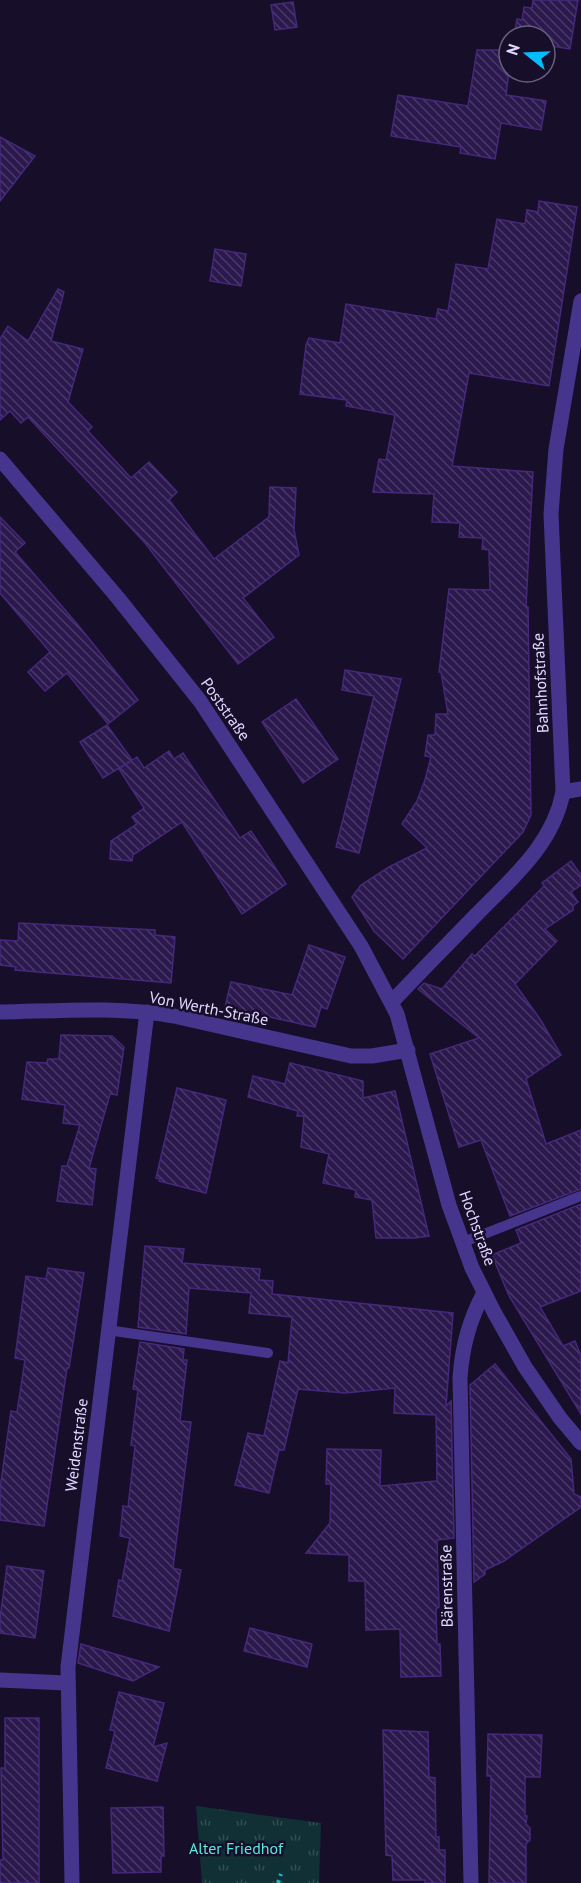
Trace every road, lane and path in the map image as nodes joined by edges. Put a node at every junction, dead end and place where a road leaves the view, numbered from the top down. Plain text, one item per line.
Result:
1 (581, 301) edge
2 (0, 459) edge
3 (581, 789) edge
4 (563, 792) junction
5 (392, 1002) junction
6 (0, 1012) edge
7 (147, 1012) junction
8 (408, 1050) junction
9 (581, 1196) edge
10 (462, 1243) junction
11 (484, 1293) junction
12 (107, 1330) junction
13 (268, 1353) dead end
14 (581, 1443) edge
15 (0, 1680) edge
16 (66, 1683) junction
17 (280, 1874) dead end
18 (72, 1883) edge
19 (278, 1883) edge
20 (471, 1883) edge

1 - 4 street, Bahnhofstraße
2 - 5 street, Poststraße
3 - 4 street
4 - 5 street, Bahnhofstraße
5 - 8 street, Hochstraße
6 - 7 street, Von Werth-Straße
7 - 8 street, Von Werth-Straße
7 - 12 street, Weidenstraße
8 - 10 street, Hochstraße
9 - 10 lane
10 - 11 street, Hochstraße
11 - 14 street, Hochstraße
11 - 20 street, Bärenstraße
12 - 13 lane
12 - 16 street, Weidenstraße
15 - 16 street
16 - 18 street, Weidenstraße
17 - 19 path

